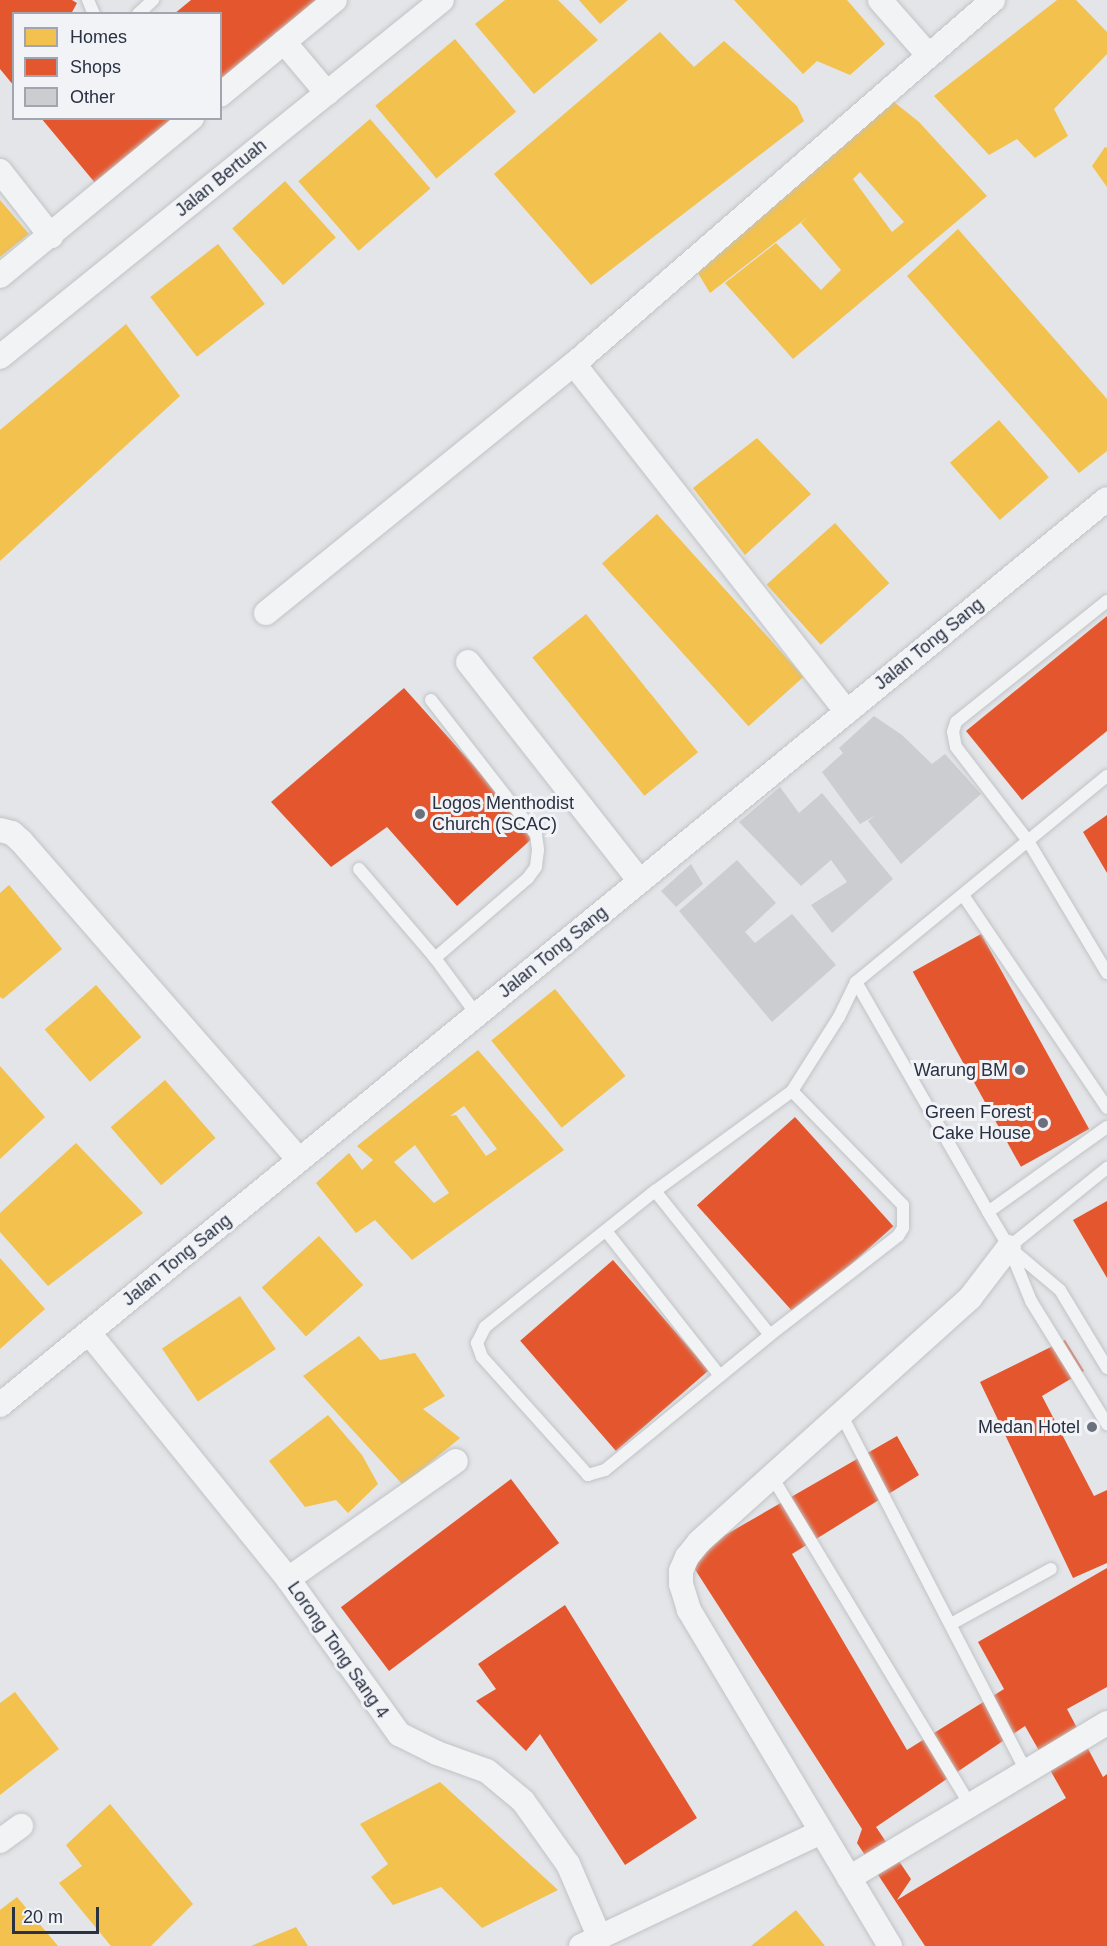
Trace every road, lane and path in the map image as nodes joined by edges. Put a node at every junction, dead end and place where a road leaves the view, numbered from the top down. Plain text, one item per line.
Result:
1 (153, 0) edge
2 (335, 0) edge
3 (442, 0) edge
4 (880, 0) edge
5 (993, 0) edge
6 (140, 12) edge
7 (284, 42) junction
8 (929, 56) junction
9 (222, 93) edge
10 (327, 93) junction
11 (179, 123) edge
12 (0, 171) edge
13 (51, 236) junction
14 (0, 276) edge
15 (0, 357) edge
16 (574, 364) junction
17 (1107, 499) edge
18 (1107, 601) edge
19 (266, 613) dead end
20 (468, 662) dead end
21 (431, 700) dead end
22 (847, 712) junction
23 (1107, 776) edge
24 (0, 830) edge
25 (1028, 841) junction
26 (359, 869) dead end
27 (640, 881) junction
28 (963, 895) junction
29 (435, 958) junction
30 (1107, 974) edge
31 (856, 982) junction
32 (477, 1015) junction
33 (792, 1091) junction
34 (1107, 1108) edge
35 (1107, 1127) edge
36 (299, 1160) junction
37 (1107, 1168) edge
38 (655, 1191) junction
39 (988, 1212) junction
40 (606, 1231) junction
41 (1009, 1247) junction
42 (88, 1333) junction
43 (770, 1335) junction
44 (1107, 1368) edge
45 (720, 1376) junction
46 (0, 1405) edge
47 (841, 1414) junction
48 (1107, 1424) edge
49 (456, 1461) dead end
50 (771, 1475) junction
51 (1051, 1569) dead end
52 (288, 1579) junction
53 (951, 1624) junction
54 (1107, 1723) edge
55 (1026, 1771) junction
56 (970, 1805) junction
57 (21, 1826) dead end
58 (821, 1832) junction
59 (0, 1841) edge
60 (849, 1878) junction
61 (590, 1941) edge
62 (890, 1946) edge

1 - 6 lane
2 - 7 street
3 - 10 street, Jalan Bertuah
4 - 8 street
5 - 8 street
7 - 9 street
7 - 10 street
8 - 16 street
10 - 15 street, Jalan Bertuah
11 - 13 street
12 - 13 street
13 - 14 street
16 - 19 street
16 - 22 street
17 - 22 street, Jalan Tong Sang
18 - 25 lane
20 - 27 street
21 - 29 lane
22 - 27 street, Jalan Tong Sang
23 - 25 lane
24 - 36 street
25 - 28 lane
25 - 30 lane
26 - 29 lane
27 - 32 street, Jalan Tong Sang
28 - 31 lane
28 - 34 lane
29 - 32 lane
31 - 33 lane
31 - 39 lane
32 - 36 street, Jalan Tong Sang
33 - 38 lane
33 - 43 lane
35 - 39 lane
36 - 42 street, Jalan Tong Sang
37 - 41 lane
38 - 40 lane
38 - 43 lane
39 - 41 lane
40 - 45 lane
40 - 45 lane
41 - 44 lane
41 - 47 street
41 - 48 lane
42 - 46 street, Jalan Tong Sang
42 - 52 street, Lorong Tong Sang 4
43 - 45 lane
47 - 50 street
47 - 53 lane
49 - 52 street
50 - 56 lane
50 - 58 street
51 - 53 lane
52 - 61 street, Lorong Tong Sang 4
53 - 55 lane
54 - 55 street
55 - 56 street
56 - 60 street
57 - 59 street
58 - 60 street
58 - 61 street
60 - 62 street

